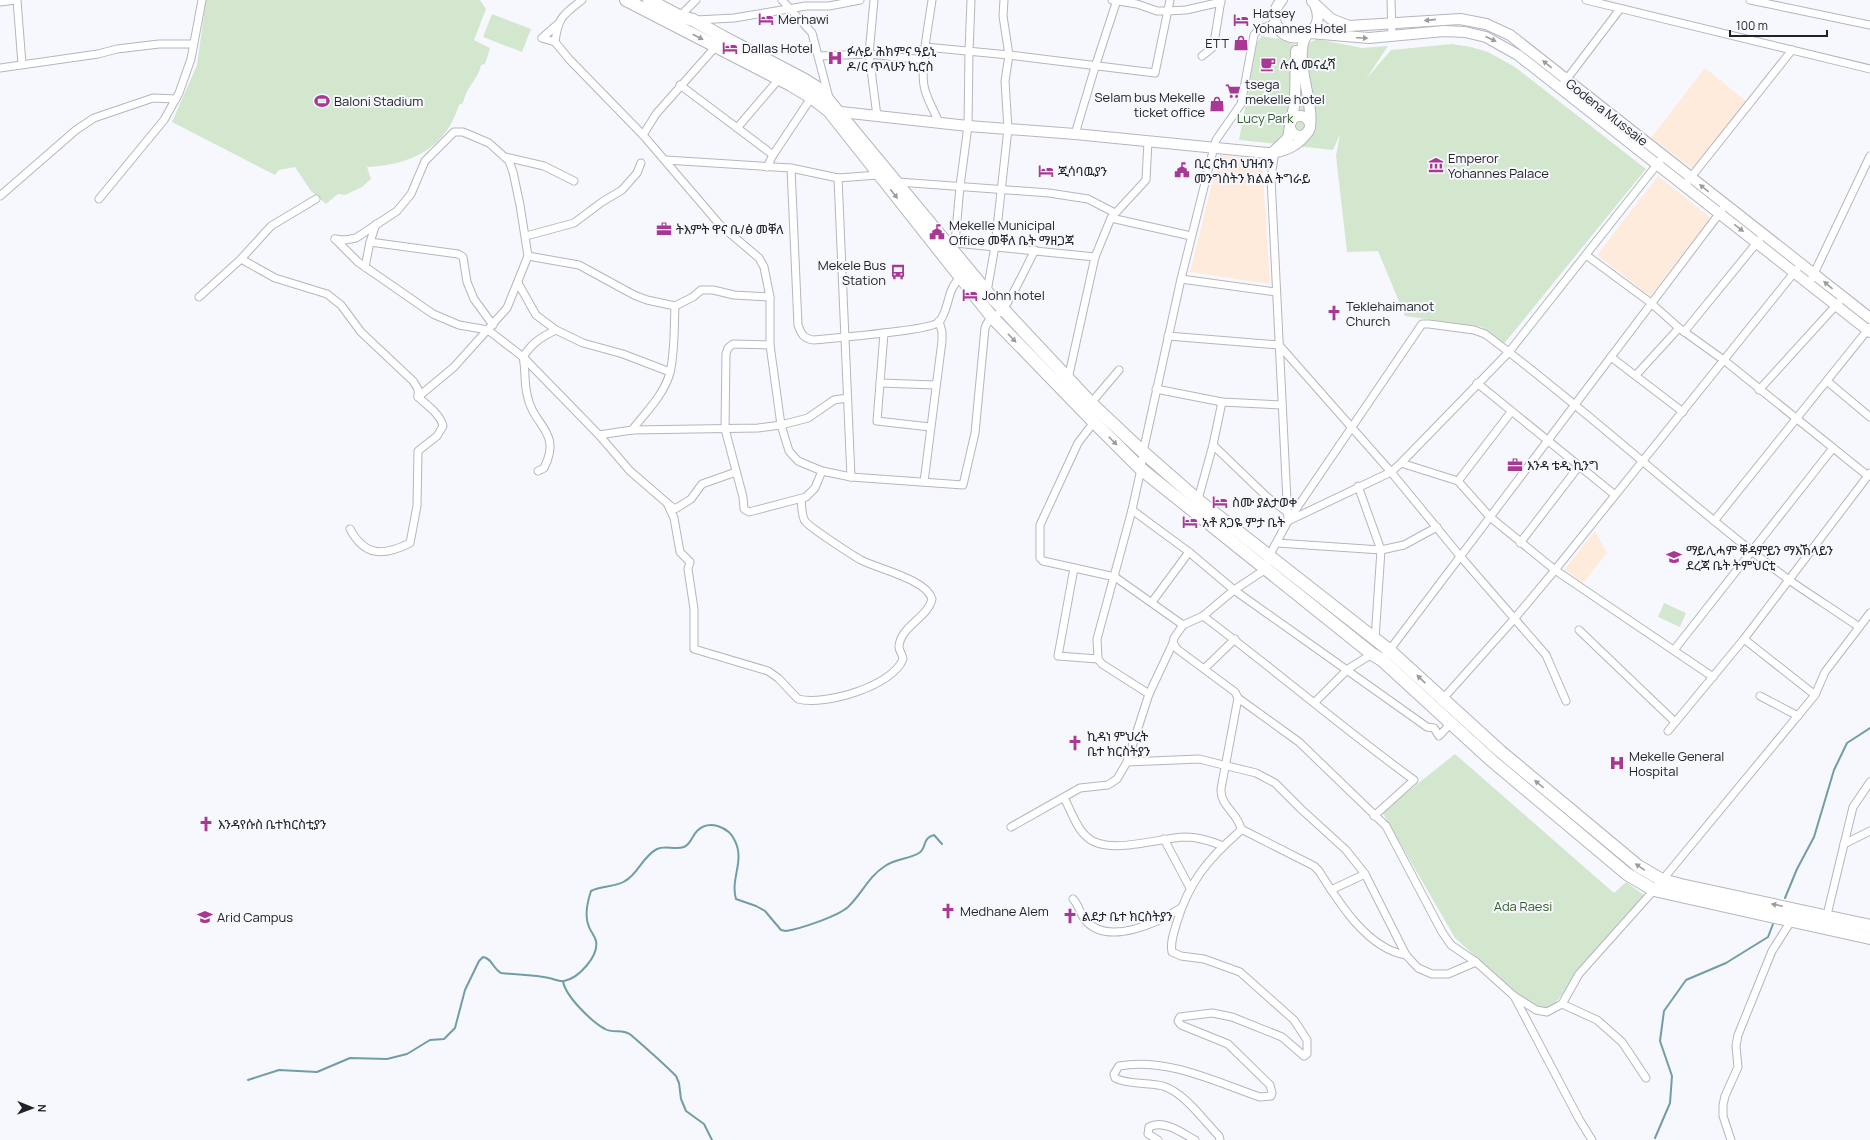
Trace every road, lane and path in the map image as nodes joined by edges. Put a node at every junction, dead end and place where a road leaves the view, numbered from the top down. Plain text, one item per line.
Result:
1 (16, 0) edge
2 (202, 0) edge
3 (582, 0) edge
4 (626, 0) edge
5 (649, 0) edge
6 (696, 0) edge
7 (782, 0) edge
8 (860, 0) edge
9 (874, 0) edge
10 (932, 0) edge
11 (971, 0) edge
12 (1004, 0) edge
13 (1116, 0) edge
14 (1170, 0) edge
15 (1282, 0) edge
16 (1312, 0) edge
17 (1391, 0) edge
18 (1586, 0) edge
19 (1750, 0) edge
20 (1221, 1) edge
21 (0, 2) edge
22 (829, 3) edge
23 (1274, 5) edge
24 (791, 9) junction
25 (1620, 9) junction
26 (1167, 11) junction
27 (676, 20) junction
28 (693, 20) junction
29 (558, 23) junction
30 (1276, 23) junction
31 (1390, 25) junction
32 (1870, 25) edge
33 (1308, 34) junction
34 (1292, 37) junction
35 (1392, 37) junction
36 (555, 42) junction
37 (720, 42) junction
38 (193, 44) junction
39 (925, 47) junction
40 (1792, 50) junction
41 (969, 52) junction
42 (869, 54) junction
43 (1009, 55) junction
44 (819, 56) junction
45 (1202, 56) dead end
46 (925, 60) junction
47 (22, 64) junction
48 (1095, 67) junction
49 (0, 68) edge
50 (1870, 69) edge
51 (779, 79) junction
52 (1566, 79) junction
53 (680, 85) junction
54 (1560, 88) junction
55 (815, 93) junction
56 (176, 100) junction
57 (832, 107) junction
58 (877, 116) junction
59 (938, 122) junction
60 (1291, 124) junction
61 (968, 126) junction
62 (737, 128) junction
63 (1008, 129) junction
64 (1309, 129) junction
65 (1075, 134) junction
66 (643, 135) junction
67 (1148, 141) junction
68 (1214, 146) junction
69 (1274, 152) junction
70 (773, 155) junction
71 (1870, 156) edge
72 (504, 157) junction
73 (666, 160) junction
74 (1660, 161) junction
75 (641, 163) dead end
76 (767, 167) junction
77 (791, 168) junction
78 (878, 175) junction
79 (1691, 177) junction
80 (838, 178) junction
81 (574, 181) dead end
82 (898, 182) junction
83 (960, 186) junction
84 (1684, 186) junction
85 (1002, 190) junction
86 (0, 196) edge
87 (99, 199) dead end
88 (316, 199) dead end
89 (1722, 209) junction
90 (1113, 216) junction
91 (376, 224) junction
92 (526, 236) junction
93 (1191, 236) junction
94 (1760, 239) junction
95 (370, 242) junction
96 (995, 246) junction
97 (948, 248) junction
98 (1035, 250) junction
99 (1586, 255) junction
100 (528, 256) junction
101 (1095, 257) junction
102 (241, 259) junction
103 (1802, 264) junction
104 (365, 267) junction
105 (1813, 272) junction
106 (1793, 273) junction
107 (960, 278) junction
108 (1180, 278) junction
109 (518, 283) junction
110 (1809, 284) junction
111 (987, 292) junction
112 (1276, 292) junction
113 (199, 297) dead end
114 (770, 297) junction
115 (1840, 302) junction
116 (1651, 303) junction
117 (675, 306) junction
118 (1003, 310) junction
119 (992, 317) junction
120 (1870, 318) edge
121 (939, 321) junction
122 (491, 328) junction
123 (556, 330) junction
124 (1681, 330) junction
125 (1869, 330) edge
126 (884, 333) junction
127 (846, 336) junction
128 (1168, 336) junction
129 (770, 345) junction
130 (1279, 345) junction
131 (1508, 352) junction
132 (523, 357) junction
133 (1611, 357) junction
134 (1725, 361) junction
135 (1119, 370) dead end
136 (670, 372) junction
137 (1636, 375) junction
138 (1068, 379) junction
139 (1827, 381) junction
140 (880, 383) junction
141 (1477, 383) junction
142 (935, 385) junction
143 (1156, 389) junction
144 (1759, 390) junction
145 (418, 397) junction
146 (847, 398) junction
147 (1222, 402) junction
148 (1091, 403) junction
149 (1575, 404) junction
150 (1282, 405) junction
151 (1511, 412) junction
152 (1683, 412) junction
153 (1870, 417) edge
154 (1797, 418) junction
155 (1094, 422) junction
156 (781, 425) junction
157 (930, 427) junction
158 (1351, 428) junction
159 (725, 429) junction
160 (632, 430) junction
161 (599, 434) junction
162 (1547, 440) junction
163 (1213, 445) junction
164 (1833, 448) junction
165 (1143, 452) junction
166 (1643, 460) junction
167 (1401, 463) junction
168 (1579, 466) junction
169 (1141, 469) junction
170 (538, 471) dead end
171 (822, 471) junction
172 (736, 472) junction
173 (1391, 472) junction
174 (1869, 474) edge
175 (852, 477) junction
176 (1458, 481) junction
177 (924, 482) junction
178 (1358, 486) junction
179 (1616, 495) junction
180 (801, 499) junction
181 (667, 503) junction
182 (1195, 506) junction
183 (1132, 510) junction
184 (1287, 512) junction
185 (1490, 517) junction
186 (1288, 521) junction
187 (1714, 521) junction
188 (1436, 527) junction
189 (350, 529) dead end
190 (1277, 543) junction
191 (1520, 543) junction
192 (1380, 550) junction
193 (1752, 551) junction
194 (1189, 552) junction
195 (1269, 556) junction
196 (1460, 556) junction
197 (1074, 568) junction
198 (1266, 569) junction
199 (1555, 570) junction
200 (1115, 577) junction
201 (1790, 580) junction
202 (1234, 590) junction
203 (1152, 602) junction
204 (1870, 613) edge
205 (1203, 616) junction
206 (1515, 618) junction
207 (1183, 626) junction
208 (1859, 627) junction
209 (1579, 630) dead end
210 (1235, 639) junction
211 (1375, 639) junction
212 (1744, 640) junction
213 (1173, 643) junction
214 (1674, 650) junction
215 (1381, 655) junction
216 (1098, 658) junction
217 (1205, 668) junction
218 (1348, 669) junction
219 (1713, 676) junction
220 (1149, 694) junction
221 (1815, 695) junction
222 (1760, 696) dead end
223 (1238, 698) junction
224 (1443, 698) junction
225 (1566, 701) dead end
226 (1315, 702) junction
227 (1435, 708) junction
228 (1798, 716) junction
229 (1675, 722) junction
230 (1450, 723) junction
231 (1478, 731) junction
232 (1668, 731) dead end
233 (1469, 741) junction
234 (1127, 762) junction
235 (1226, 765) junction
236 (1870, 782) edge
237 (1064, 798) junction
238 (1374, 816) junction
239 (1011, 828) dead end
240 (1240, 829) junction
241 (1870, 831) edge
242 (1164, 839) junction
243 (1844, 844) junction
244 (1223, 846) junction
245 (1365, 874) junction
246 (1662, 880) junction
247 (1190, 888) junction
248 (1331, 890) junction
249 (1654, 890) junction
250 (1074, 899) dead end
251 (1181, 908) junction
252 (1794, 915) junction
253 (1826, 921) junction
254 (1870, 926) edge
255 (1870, 938) edge
256 (1406, 955) junction
257 (1476, 962) junction
258 (1514, 996) junction
259 (1562, 1004) junction
260 (1646, 1078) dead end
261 (1158, 1140) edge
262 (1195, 1140) edge
263 (1220, 1140) edge
264 (1592, 1140) edge
265 (1731, 1140) edge

1 - 21 street
1 - 47 street
2 - 38 street
3 - 29 street
4 - 27 main road
5 - 27 main road
6 - 27 street
7 - 24 street
8 - 22 street
9 - 42 street
10 - 39 street
11 - 41 street
12 - 43 street
13 - 26 street
13 - 48 street
14 - 26 street
15 - 23 street
16 - 31 street, Godena Mussaie
16 - 33 street
17 - 31 street
18 - 25 street
19 - 32 street
20 - 26 street
20 - 45 street
22 - 24 street
23 - 30 street
24 - 28 street
24 - 44 street
25 - 40 street
25 - 52 street
26 - 48 street
27 - 28 main road
27 -> 37 main road
28 - 37 main road
29 - 36 street
29 - 36 street
30 - 34 street
30 - 68 street
31 - 35 street
52 -> 31 street, Godena Mussaie
33 - 34 street, Godena Mussaie
33 -> 35 street, Godena Mussaie
33 - 64 street
34 - 60 street
35 -> 54 street, Godena Mussaie
36 - 66 street
37 - 51 main road
37 - 53 street
37 - 55 main road
38 - 47 street
38 - 56 street
39 - 41 street
39 - 46 street
40 - 50 street
40 - 79 street
41 - 43 street
41 - 61 street
42 - 44 street
42 - 46 street
42 - 58 street
43 - 48 street
43 - 63 street
44 - 57 street
46 - 59 street
47 - 49 street
48 - 65 street
51 - 55 main road
51 - 62 street
52 - 54 street
52 - 74 street, Godena Mussaie
53 - 62 street
53 - 66 street
54 - 74 street, Godena Mussaie
55 - 57 main road
55 - 70 street
56 - 86 street
56 - 87 street
57 - 58 street
57 - 78 main road
57 - 82 main road
58 - 59 street
59 - 61 street
60 - 64 street
60 - 64 street
60 - 69 street
61 - 63 street
61 - 83 street
62 - 70 street
63 - 65 street
63 - 85 street
64 - 69 street
65 - 67 street
66 - 73 street
67 - 68 street
67 - 90 street
68 - 69 street
68 - 93 street
69 - 112 street
70 - 76 street
71 - 105 street
72 - 81 street
72 - 91 street
72 - 92 street
73 - 76 street
73 - 114 street
74 - 79 street, Godena Mussaie
74 - 84 street, Godena Mussaie
74 - 99 street
75 - 92 street
76 - 77 street
77 - 80 street
77 - 127 street
78 - 80 street
78 -> 97 main road
79 - 84 street
89 -> 79 street, Godena Mussaie
80 - 127 street
82 - 83 street
82 - 97 main road
83 - 85 street
83 - 97 street
84 - 89 street, Godena Mussaie
85 - 90 street
85 - 96 street
88 - 102 street
89 - 94 street, Godena Mussaie
89 - 116 street
90 - 93 street
90 - 101 street
91 - 95 street
91 - 104 street
92 - 100 street
93 - 108 street
94 - 103 street, Godena Mussaie
94 - 106 street, Godena Mussaie
94 - 124 street
95 - 104 street
95 - 122 street
96 - 97 street
96 - 98 street
96 - 111 street
97 - 107 main road
97 - 111 main road
98 - 101 street
98 - 118 street
99 - 116 street
99 - 131 street
100 - 109 street
100 - 117 street
101 - 138 street
102 - 113 street
102 - 145 street
103 - 105 street, Godena Mussaie
103 - 106 street
104 - 122 street
105 - 110 street
115 -> 105 street, Godena Mussaie
106 - 110 street, Godena Mussaie
106 - 134 street
107 - 119 main road
107 - 121 street
108 - 112 street
108 - 128 street
109 - 122 street
109 - 123 street
110 - 115 street, Godena Mussaie
111 - 118 main road
112 - 130 street
114 - 117 street
114 - 129 street
115 - 120 street, Godena Mussaie
115 - 125 street, Godena Mussaie
115 - 144 street
116 - 124 street
116 - 133 street
117 - 136 street
118 - 119 street
118 - 138 main road
119 -> 155 main road
119 - 177 street
121 - 126 street
121 - 142 street
122 - 132 street
122 - 145 street
123 - 132 street
123 - 136 street
124 - 134 street
124 - 137 street
125 - 139 street
126 - 127 street
126 - 140 street
127 - 146 street
128 - 130 street
128 - 143 street
129 - 156 street
129 - 159 street
130 - 150 street
130 - 158 street
131 - 141 street
131 - 149 street
131 - 158 street
132 - 161 street
132 - 170 street
133 - 137 street
133 - 149 street
134 - 144 street
134 - 152 street
135 - 148 street
136 - 160 street
137 - 152 street
138 - 148 main road
139 - 153 street
139 - 154 street
140 - 142 street
140 - 157 street
141 - 151 street
141 - 167 street
142 - 157 street
143 - 147 street
143 - 165 street
144 - 154 street
145 - 189 street
146 - 156 street
146 - 175 street
147 - 150 street
147 - 163 street
148 - 165 main road
149 - 162 street
149 - 166 street
150 - 184 street
151 - 162 street
151 - 176 street
152 - 166 street
154 - 164 street
154 - 187 street
155 -> 169 main road
155 - 197 street
156 - 159 street
156 - 171 street
157 - 177 street
158 - 173 street
158 - 186 street
159 - 160 street
159 - 172 street
160 - 161 street
161 - 181 street
162 - 168 street
162 - 185 street
163 - 182 street
163 - 184 street
164 - 174 street
164 - 193 street
165 - 169 street
165 - 182 main road
166 - 179 street
166 - 187 street
167 - 173 street
167 - 176 street
168 - 179 street
168 - 191 street
169 - 182 main road
169 - 183 street
171 - 175 street
171 - 180 street
172 - 180 street
172 - 181 street
173 - 178 street
173 - 188 street
174 - 201 street
175 - 177 street
176 - 185 street
178 - 186 street
178 - 192 street
179 - 199 street
180 - 181 street
182 - 195 main road
182 - 198 main road
183 - 194 street
183 - 200 street
184 - 186 street
185 - 191 street
185 - 196 street
186 - 190 street
187 - 193 street
188 - 192 street
188 - 196 street
190 - 192 street
190 - 195 street
191 - 199 street
192 - 211 street
193 - 201 street
193 - 214 street
194 - 202 street
194 - 203 street
195 - 198 street
195 - 211 main road
196 - 206 street
196 - 215 street
197 - 200 street
197 - 216 street
198 - 202 street
198 - 215 main road
199 - 206 street
199 - 214 street
200 - 203 street
200 - 216 street
201 - 208 street
201 - 212 street
202 - 205 street
202 - 218 street
203 - 207 street
204 - 208 street
205 - 207 street
205 - 210 street
206 - 224 street
206 - 225 street
207 - 213 street
208 - 221 street
209 - 229 street
210 - 217 street
210 - 226 street
211 - 215 main road
212 - 219 street
212 - 221 street
213 - 217 street
213 - 220 street
214 - 219 street
215 - 218 street
224 -> 215 main road
215 - 227 main road
216 - 220 street
217 - 223 street
218 - 226 street
218 - 230 street
219 - 229 street
220 - 234 street
221 - 228 street
222 - 228 street
223 - 235 street
223 - 238 street
224 - 227 street
224 - 231 main road
226 - 238 street
227 - 230 main road
228 - 246 street
229 - 232 street
230 - 233 main road
231 - 233 main road
246 -> 231 main road
233 - 249 main road
234 - 235 street
234 - 237 street
235 - 240 street
235 - 245 street
236 - 243 street
237 - 239 street
237 - 242 street
238 - 257 street
240 - 244 street
240 - 248 street
241 - 243 street
242 - 244 street
242 - 247 street
243 - 253 street
244 - 247 street
245 - 248 street
245 - 256 street
246 - 249 street
252 -> 246 main road
247 - 251 street
248 - 256 street
249 - 252 main road
249 - 259 street
250 - 251 street
251 - 263 street
252 - 253 main road
252 - 265 street
253 - 254 main road
253 - 255 main road
256 - 257 street
257 - 258 street
258 - 259 street
258 - 264 street
259 - 260 street
261 - 262 street

